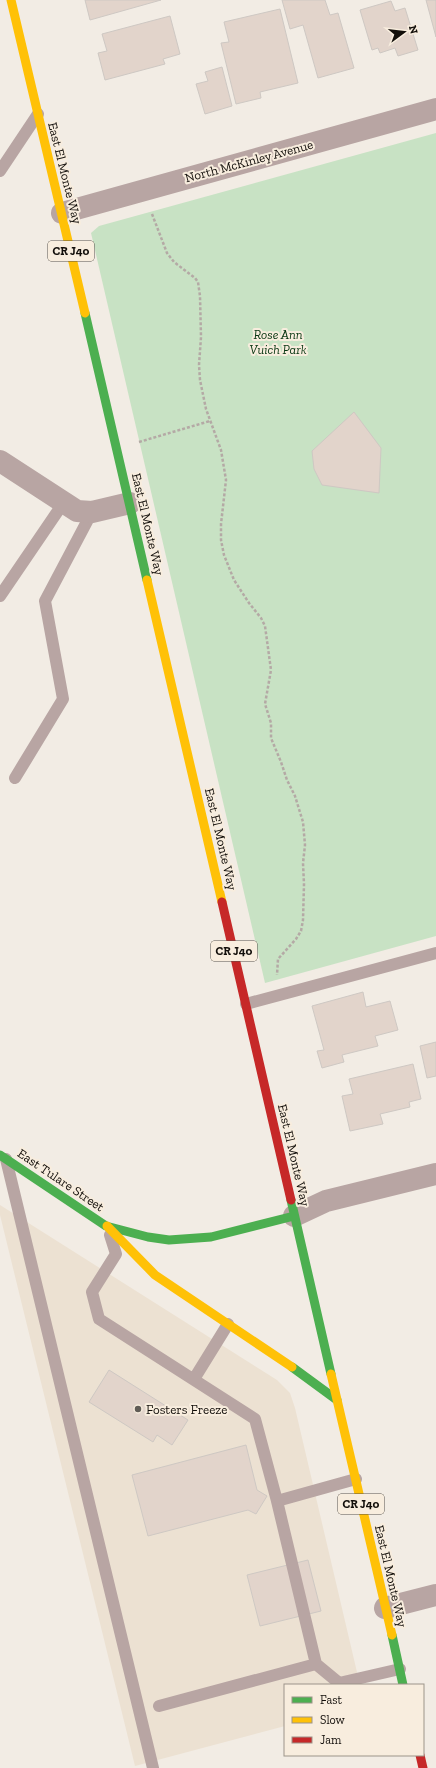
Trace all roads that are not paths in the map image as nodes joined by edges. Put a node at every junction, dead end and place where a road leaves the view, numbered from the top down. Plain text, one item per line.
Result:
1 (11, 0) edge
2 (436, 109) edge
3 (38, 114) junction
4 (0, 171) edge
5 (62, 212) junction
6 (0, 461) edge
7 (64, 502) junction
8 (130, 502) junction
9 (92, 512) junction
10 (0, 596) edge
11 (15, 778) dead end
12 (436, 953) edge
13 (246, 1004) junction
14 (3, 1157) edge
15 (436, 1174) edge
16 (294, 1216) junction
17 (107, 1226) junction
18 (228, 1324) junction
19 (194, 1380) junction
20 (337, 1400) junction
21 (356, 1479) junction
22 (277, 1501) junction
23 (436, 1595) edge
24 (385, 1608) junction
25 (316, 1664) junction
26 (400, 1669) junction
27 (403, 1684) edge
28 (158, 1706) dead end
29 (420, 1756) edge
30 (153, 1768) edge
31 (423, 1768) edge

1 - 3 main road, East El Monte Way / CR J40
2 - 5 street, North McKinley Avenue
3 - 4 lane
3 - 5 main road, East El Monte Way / CR J40
5 - 8 main road, East El Monte Way / CR J40
6 - 7 street
7 - 9 street
7 - 10 lane
8 - 9 street
8 - 13 main road, East El Monte Way / CR J40
9 - 11 lane
12 - 13 lane
13 - 16 main road, East El Monte Way / CR J40
14 - 17 main road, East Tulare Street
14 - 30 lane
15 - 16 street
16 - 17 main road
16 - 20 main road, East El Monte Way / CR J40
17 - 18 main road
17 - 19 lane
18 - 19 lane
18 - 20 main road
19 - 22 lane
20 - 21 main road, East El Monte Way / CR J40
21 - 22 lane
21 - 24 main road, East El Monte Way / CR J40
22 - 25 lane
23 - 24 street
24 - 26 main road, East El Monte Way / CR J40
25 - 26 lane
25 - 28 lane
26 - 27 main road, East El Monte Way / CR J40
29 - 31 main road

